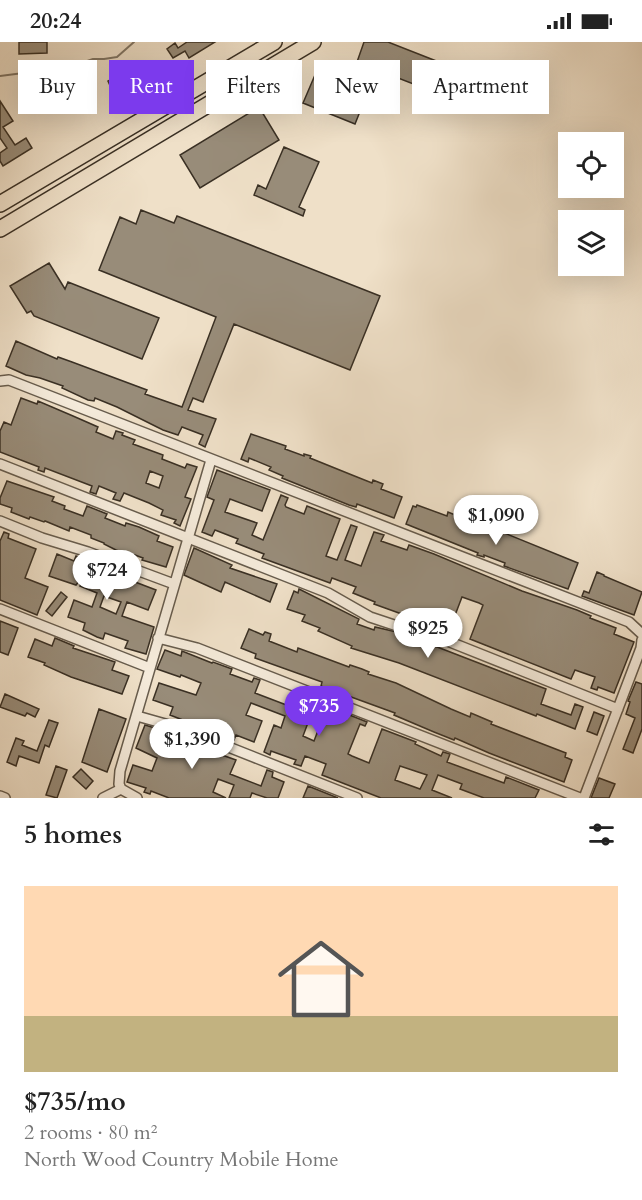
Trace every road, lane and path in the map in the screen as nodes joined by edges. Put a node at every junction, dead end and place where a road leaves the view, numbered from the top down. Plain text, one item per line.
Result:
1 (274, 42) edge
2 (313, 42) edge
3 (117, 134) junction
4 (129, 152) junction
5 (45, 176) junction
6 (53, 197) junction
7 (0, 204) edge
8 (0, 229) edge
9 (0, 381) edge
10 (211, 460) junction
11 (0, 464) edge
12 (0, 521) edge
13 (188, 539) junction
14 (174, 585) junction
15 (0, 609) edge
16 (642, 634) edge
17 (158, 638) junction
18 (642, 640) edge
19 (150, 668) junction
20 (618, 709) junction
21 (137, 716) junction
22 (121, 789) junction
23 (0, 796) edge
24 (5, 798) edge
25 (103, 798) edge
26 (136, 798) edge
27 (357, 798) edge
28 (582, 798) edge

1 - 3 main road
2 - 4 main road
3 - 4 main road
3 - 5 main road
4 - 6 main road
5 - 6 main road
5 - 7 main road
6 - 8 main road
9 - 10 street
10 - 13 street
10 - 16 street
11 - 13 street
12 - 14 street
13 - 14 street
13 - 20 street
14 - 17 street
15 - 19 street
17 - 19 street
17 - 28 street
18 - 20 street
19 - 21 street
20 - 28 street
21 - 22 street
21 - 27 street
22 - 25 street
22 - 26 street
23 - 24 street

